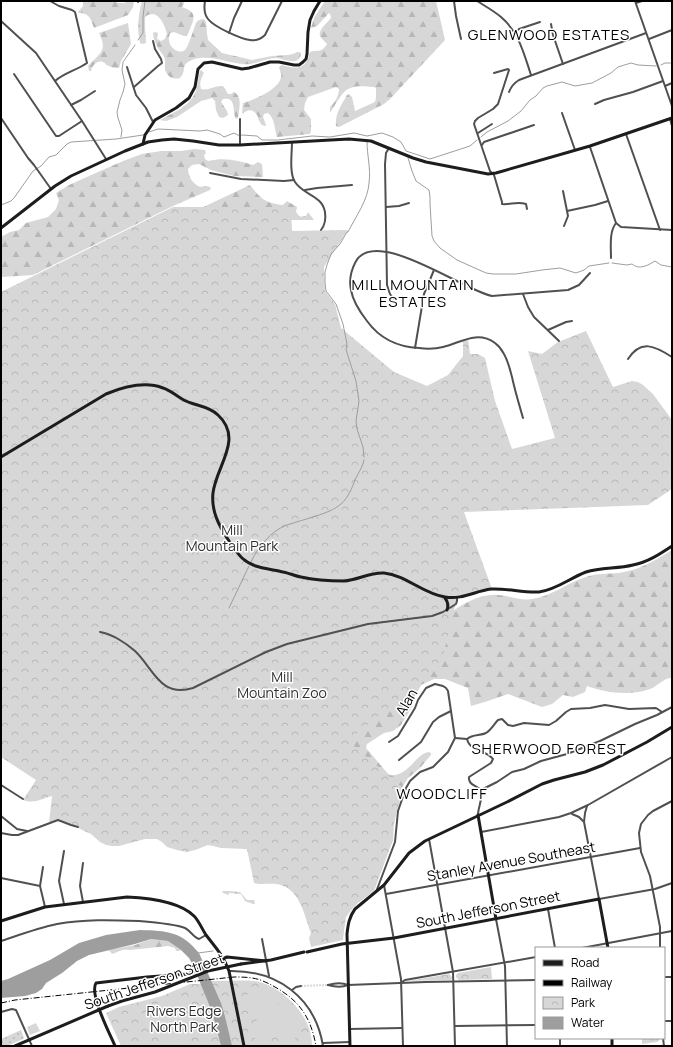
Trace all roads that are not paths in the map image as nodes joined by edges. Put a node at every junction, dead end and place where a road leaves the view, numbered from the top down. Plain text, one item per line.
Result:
1 (50, 1) edge
2 (204, 1) edge
3 (242, 1) edge
4 (282, 1) edge
5 (320, 1) edge
6 (454, 1) edge
7 (477, 1) edge
8 (642, 1) edge
9 (635, 2) edge
10 (1, 21) edge
11 (540, 22) dead end
12 (551, 24) dead end
13 (672, 30) edge
14 (515, 32) junction
15 (229, 33) junction
16 (646, 33) junction
17 (462, 39) dead end
18 (648, 39) junction
19 (153, 41) dead end
20 (563, 64) junction
21 (127, 67) dead end
22 (494, 73) dead end
23 (14, 74) dead end
24 (531, 75) junction
25 (55, 81) junction
26 (663, 81) junction
27 (672, 83) edge
28 (665, 86) junction
29 (134, 87) junction
30 (95, 91) dead end
31 (509, 92) dead end
32 (595, 104) dead end
33 (71, 105) junction
34 (672, 106) edge
35 (562, 113) dead end
36 (1, 118) edge
37 (671, 118) edge
38 (240, 119) dead end
39 (82, 121) junction
40 (153, 122) junction
41 (492, 124) dead end
42 (534, 125) dead end
43 (672, 126) edge
44 (478, 133) junction
45 (626, 134) junction
46 (292, 142) junction
47 (143, 144) junction
48 (240, 145) junction
49 (482, 145) junction
50 (590, 146) junction
51 (389, 148) junction
52 (575, 150) junction
53 (106, 159) junction
54 (210, 173) dead end
55 (492, 173) junction
56 (294, 180) junction
57 (352, 185) dead end
58 (51, 189) junction
59 (563, 190) dead end
60 (304, 191) junction
61 (608, 201) junction
62 (409, 203) dead end
63 (386, 207) junction
64 (527, 209) dead end
65 (567, 211) junction
66 (616, 223) junction
67 (564, 226) dead end
68 (1, 228) edge
69 (321, 230) dead end
70 (660, 230) junction
71 (672, 230) edge
72 (386, 252) junction
73 (611, 258) dead end
74 (434, 270) junction
75 (590, 273) dead end
76 (523, 294) junction
77 (396, 302) dead end
78 (572, 321) dead end
79 (548, 330) junction
80 (559, 341) dead end
81 (415, 348) junction
82 (672, 357) edge
83 (628, 359) dead end
84 (523, 418) dead end
85 (1, 457) edge
86 (672, 546) edge
87 (445, 598) junction
88 (457, 598) junction
89 (447, 610) junction
90 (100, 632) dead end
91 (672, 707) edge
92 (451, 711) junction
93 (662, 712) junction
94 (672, 727) edge
95 (455, 738) junction
96 (467, 738) junction
97 (389, 742) dead end
98 (672, 758) edge
99 (399, 760) dead end
100 (1, 785) edge
101 (481, 790) junction
102 (23, 799) dead end
103 (672, 801) edge
104 (588, 805) junction
105 (571, 813) junction
106 (478, 815) junction
107 (1, 816) edge
108 (584, 822) junction
109 (78, 827) dead end
110 (28, 832) junction
111 (480, 832) junction
112 (1, 834) edge
113 (429, 839) junction
114 (640, 848) junction
115 (64, 851) dead end
116 (591, 857) junction
117 (83, 864) dead end
118 (42, 867) dead end
119 (488, 876) junction
120 (1, 878) edge
121 (672, 883) edge
122 (384, 885) junction
123 (437, 885) junction
124 (40, 886) junction
125 (652, 889) junction
126 (376, 892) junction
127 (386, 894) junction
128 (599, 899) junction
129 (83, 902) junction
130 (64, 904) junction
131 (45, 907) junction
132 (548, 909) junction
133 (496, 919) junction
134 (1, 921) edge
135 (445, 928) junction
136 (672, 931) edge
137 (659, 933) junction
138 (206, 935) junction
139 (394, 938) junction
140 (262, 939) dead end
141 (1, 940) edge
142 (347, 943) junction
143 (607, 943) junction
144 (555, 947) edge
145 (587, 947) edge
146 (608, 947) edge
147 (660, 947) edge
148 (535, 956) edge
149 (224, 958) junction
150 (266, 961) junction
151 (505, 962) junction
152 (229, 971) junction
153 (453, 972) junction
154 (269, 976) junction
155 (535, 980) edge
156 (454, 981) junction
157 (506, 981) junction
158 (401, 983) junction
159 (348, 985) junction
160 (301, 986) tunnel mouth
161 (292, 990) junction
162 (99, 1010) junction
163 (1, 1012) edge
164 (507, 1025) junction
165 (535, 1025) edge
166 (455, 1026) junction
167 (402, 1028) junction
168 (349, 1029) junction
169 (29, 1040) junction
170 (350, 1044) edge
171 (323, 1045) edge
172 (15, 1046) edge
173 (32, 1046) edge
174 (115, 1046) edge
175 (244, 1046) edge
176 (403, 1046) edge
177 (455, 1046) edge
178 (507, 1046) edge

1 - 25 street
2 - 15 street
3 - 15 street
4 - 15 street
5 - 40 street
6 - 17 street
7 - 14 street
8 - 9 street
9 - 16 street
10 - 25 street
11 - 14 street
12 - 20 street
13 - 18 street
14 - 24 street
16 - 18 street
16 - 20 street
18 - 26 street
19 - 29 street
20 - 24 street
21 - 29 street
22 - 44 street
23 - 39 street
24 - 31 street
25 - 33 street
26 - 28 street
26 - 32 street
27 - 28 street
28 - 34 street
29 - 40 street
30 - 33 street
33 - 39 street
35 - 52 street
36 - 58 street
37 - 43 street
37 - 45 street
38 - 48 street
39 - 53 street
40 - 47 street
41 - 44 street
42 - 49 street
44 - 49 street
45 - 50 street
45 - 70 street
46 - 48 street
46 - 51 street
46 - 56 street
47 - 48 street
47 - 53 street
49 - 55 street
50 - 52 street
50 - 61 street
51 - 55 street
51 - 63 street
52 - 55 street
53 - 58 street
54 - 56 street
55 - 64 street
56 - 60 street
57 - 60 street
58 - 68 street
59 - 65 street
60 - 69 street
61 - 65 street
61 - 66 street
62 - 63 street
63 - 72 street
65 - 67 street
66 - 70 street
66 - 73 street
70 - 71 street
72 - 74 street
72 - 77 street
72 - 81 street
74 - 76 street
74 - 81 street
75 - 76 street
76 - 79 street
78 - 79 street
79 - 80 street
81 - 84 street
82 - 83 street
85 - 87 street
86 - 88 street
87 - 88 street
87 - 89 street
88 - 89 street
89 - 90 street
91 - 93 street
92 - 95 street
92 - 97 street, Alan
92 - 99 street
93 - 96 street
93 - 101 street
94 - 106 street
95 - 96 street
95 - 126 street
96 - 101 street
98 - 104 street
100 - 102 street
101 - 106 street
103 - 114 street
104 - 105 street
104 - 108 street
105 - 108 street
105 - 111 street
106 - 111 street
106 - 113 street
107 - 110 street
108 - 116 street
109 - 110 street
110 - 112 street
111 - 119 street
113 - 122 street
113 - 123 street
114 - 116 street, Stanley Avenue Southeast
114 - 125 street
115 - 130 street
116 - 119 street, Stanley Avenue Southeast
116 - 128 street
117 - 129 street
118 - 124 street
119 - 123 street, Stanley Avenue Southeast
119 - 133 street
120 - 124 street
121 - 125 street, South Jefferson Street
122 - 126 street
122 - 127 street
123 - 127 street, Stanley Avenue Southeast
123 - 135 street
124 - 131 street
125 - 128 street, South Jefferson Street
125 - 137 street
126 - 142 street
127 - 139 street
128 - 132 street, South Jefferson Street
128 - 143 street
129 - 130 street
129 - 138 street
130 - 131 street
131 - 134 street
132 - 133 street, South Jefferson Street
132 - 144 street
133 - 135 street, South Jefferson Street
133 - 151 street
135 - 139 street, South Jefferson Street
135 - 153 street
136 - 137 street
137 - 143 street
137 - 147 street
138 - 141 street
138 - 149 street
139 - 142 street, South Jefferson Street
139 - 158 street
140 - 150 street
142 - 150 street, South Jefferson Street
142 - 159 street
143 - 145 street
143 - 146 street
148 - 151 street
149 - 150 street
149 - 152 street
149 - 162 street
150 - 154 street
150 - 162 street, South Jefferson Street, bridge
151 - 153 street
151 - 157 street
152 - 154 street
152 - 175 street
153 - 156 street
153 - 158 street
154 - 161 street
155 - 157 street
156 - 157 street
156 - 158 street
156 - 166 street
157 - 164 street
158 - 159 street
158 - 167 street
159 - 159 street
159 - 168 street
160 - 161 street
161 - 171 street
162 - 169 street, South Jefferson Street
162 - 174 street
163 - 169 street
164 - 165 street
164 - 166 street
164 - 178 street
166 - 177 street
167 - 168 street
167 - 176 street
168 - 170 street
169 - 172 street, South Jefferson Street
169 - 173 street
170 - 171 street

